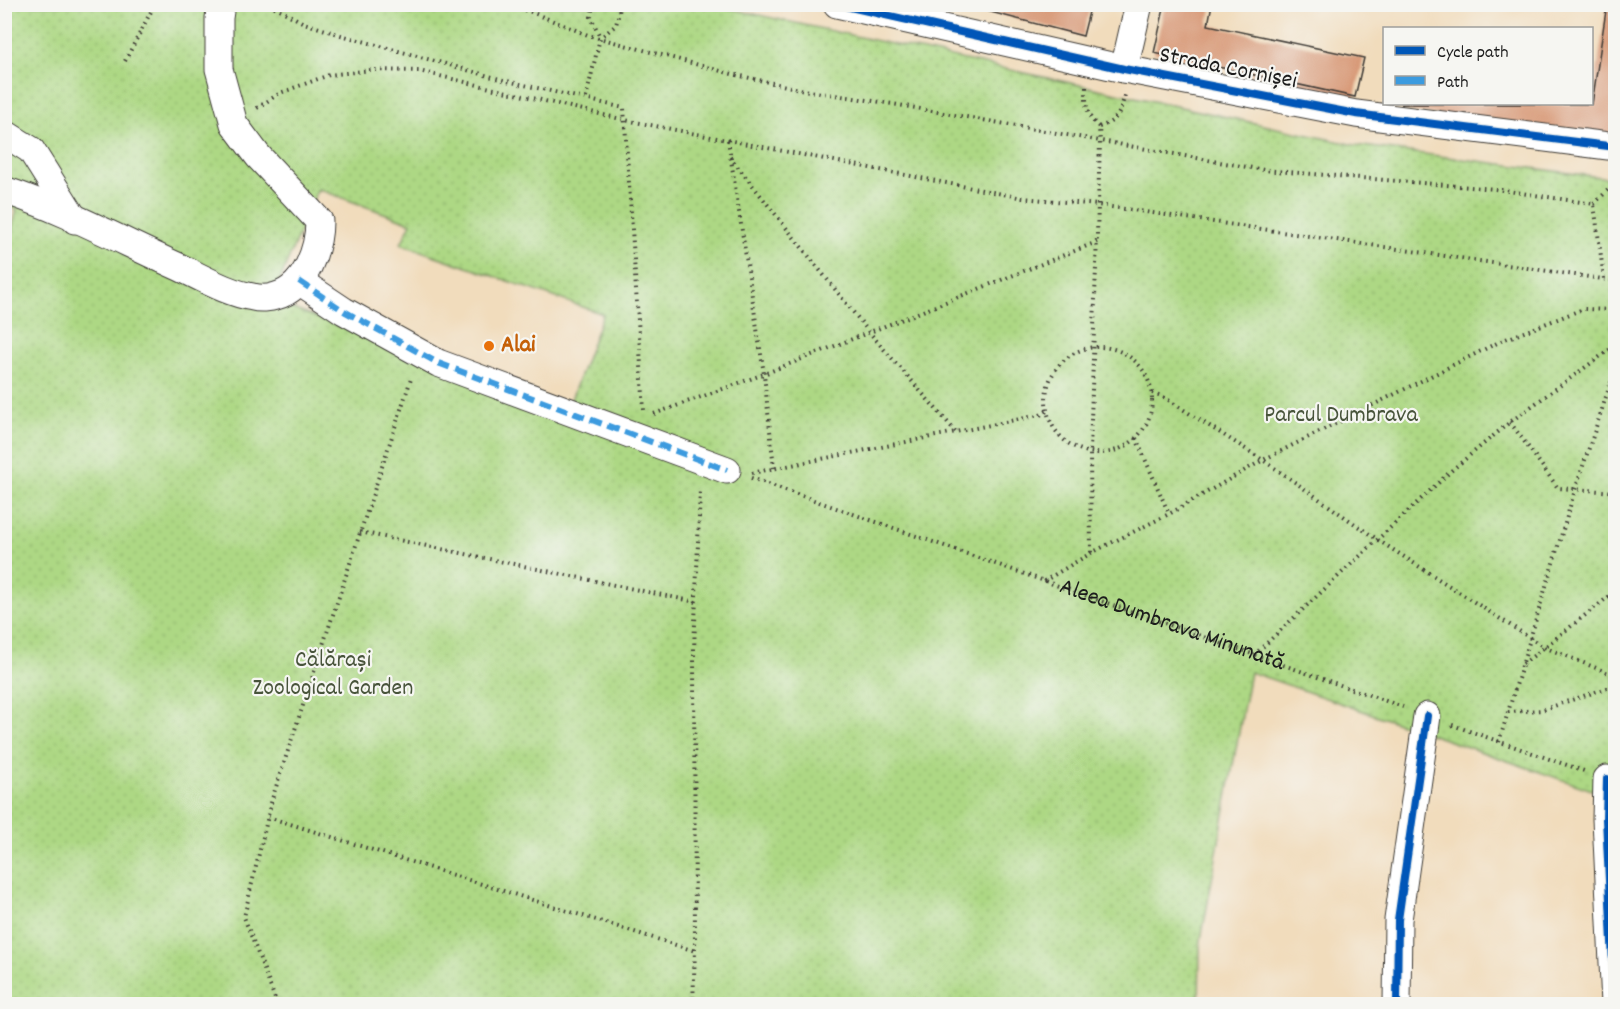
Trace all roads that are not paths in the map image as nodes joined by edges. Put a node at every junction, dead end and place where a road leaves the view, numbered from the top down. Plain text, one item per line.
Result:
1 (221, 4) edge
2 (837, 4) edge
3 (1139, 4) edge
4 (1128, 70) junction
5 (4, 134) edge
6 (1616, 147) edge
7 (4, 190) edge
8 (75, 220) junction
9 (299, 281) junction
10 (734, 472) road end
11 (1427, 716) road end
12 (1611, 780) edge
13 (1397, 1005) edge
14 (1615, 1005) edge

1 - 9 street
2 - 4 street, Strada Cornișei
3 - 4 street
4 - 6 street, Strada Cornișei
5 - 8 street
7 - 8 street
8 - 9 street
9 - 10 street
11 - 13 street
12 - 14 street

